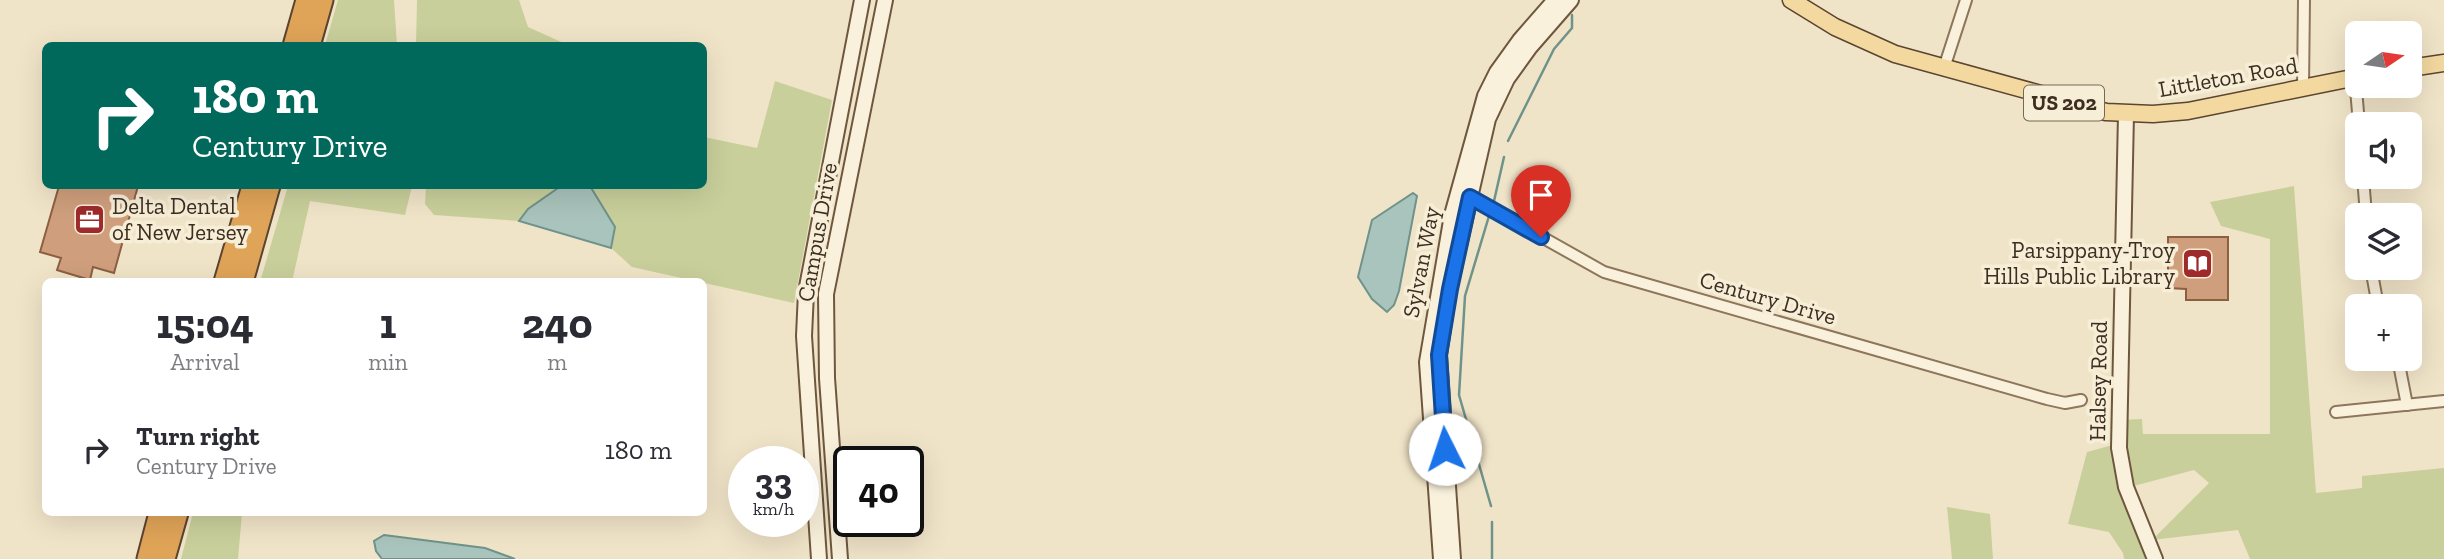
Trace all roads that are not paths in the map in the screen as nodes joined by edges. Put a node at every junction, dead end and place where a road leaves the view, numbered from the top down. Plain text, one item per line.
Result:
1 (306, 0) edge
2 (324, 0) edge
3 (862, 0) edge
4 (885, 0) edge
5 (1555, 0) edge
6 (1572, 0) edge
7 (1791, 0) edge
8 (1966, 0) edge
9 (2304, 0) edge
10 (294, 42) edge
11 (311, 42) edge
12 (2444, 63) edge
13 (2422, 66) edge
14 (1944, 68) junction
15 (2345, 79) edge
16 (2303, 87) junction
17 (2126, 114) junction
18 (251, 189) edge
19 (269, 189) edge
20 (1465, 194) junction
21 (226, 278) edge
22 (244, 278) edge
23 (2400, 371) edge
24 (2081, 400) dead end
25 (2444, 401) edge
26 (2407, 405) junction
27 (2336, 412) dead end
28 (158, 516) edge
29 (177, 516) edge
30 (147, 559) edge
31 (165, 559) edge
32 (819, 559) edge
33 (840, 559) edge
34 (1441, 559) edge
35 (1453, 559) edge
36 (2155, 559) edge

1 - 10 highway
2 - 11 highway
3 - 32 street, Campus Drive
4 - 33 street, Campus Drive
5 - 20 street, Sylvan Way
6 - 20 street, Sylvan Way
7 - 14 main road, Littleton Road / US 202
8 - 14 street
9 - 16 street
12 - 13 main road
14 - 17 main road, Littleton Road / US 202
15 - 16 main road, Littleton Road / US 202
16 - 17 main road, Littleton Road / US 202
17 - 36 street, Halsey Road
18 - 21 highway
19 - 22 highway
20 - 24 street, Century Drive
20 - 34 street, Sylvan Way
20 - 35 street, Sylvan Way
23 - 26 street
25 - 26 street
26 - 27 street
28 - 30 highway
29 - 31 highway

